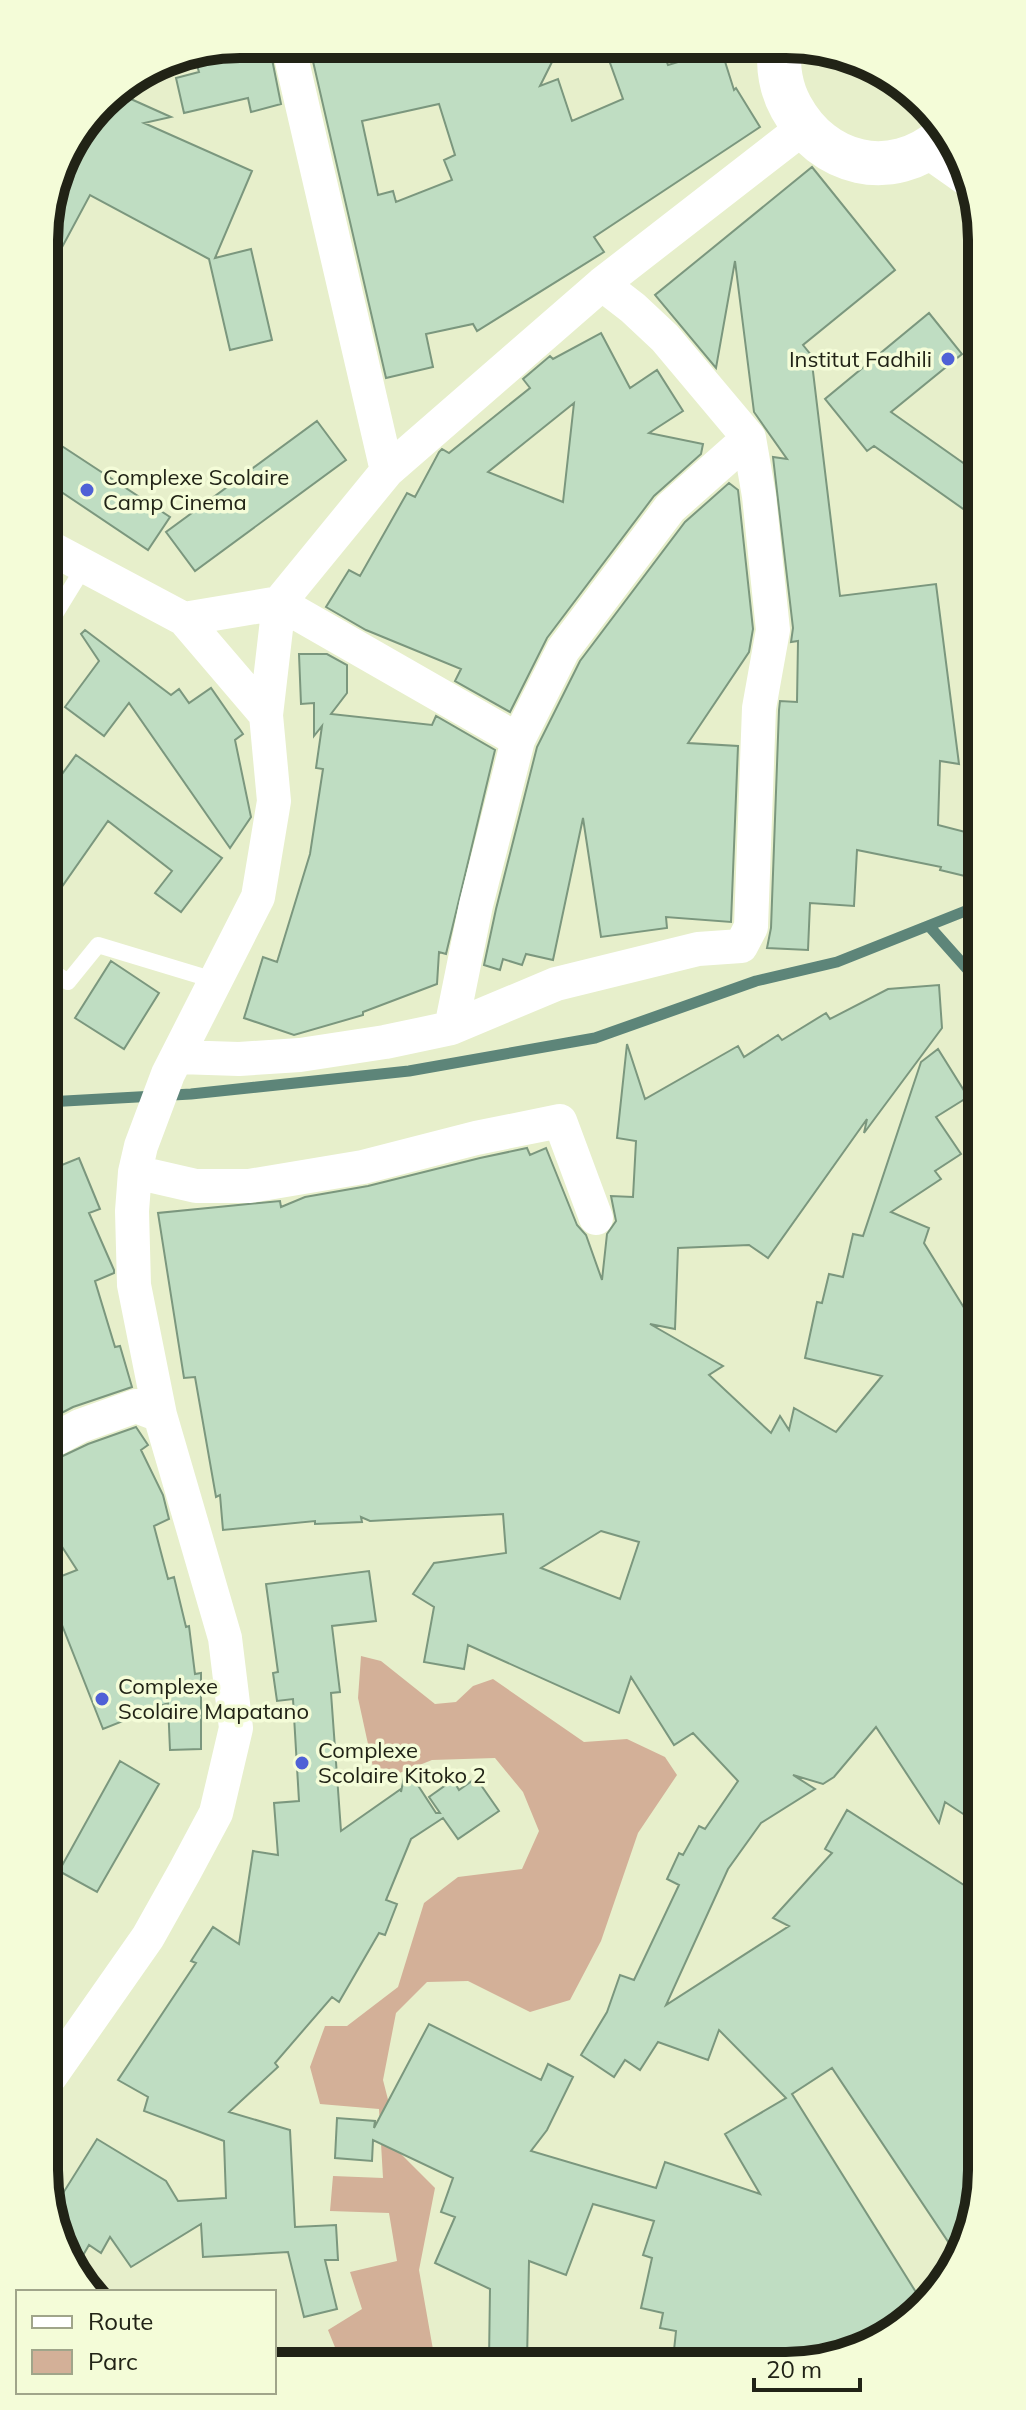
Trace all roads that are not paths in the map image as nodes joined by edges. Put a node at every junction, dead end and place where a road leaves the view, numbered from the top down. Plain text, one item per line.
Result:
1 (291, 58) edge
2 (781, 58) edge
3 (803, 128) junction
4 (935, 144) edge
5 (602, 284) junction
6 (749, 438) junction
7 (387, 471) junction
8 (58, 552) edge
9 (84, 567) junction
10 (279, 603) junction
11 (58, 609) edge
12 (184, 619) junction
13 (266, 715) junction
14 (518, 740) junction
15 (58, 975) edge
16 (217, 981) junction
17 (451, 1028) junction
18 (173, 1066) junction
19 (138, 1159) junction
20 (596, 1218) dead end
21 (160, 1415) junction
22 (58, 1438) edge
23 (58, 2066) edge

1 - 7 street
2 - 3 street
3 - 4 street
3 - 5 street
5 - 6 street
5 - 7 street
6 - 14 street
6 - 17 street
7 - 10 street
8 - 9 street
9 - 11 lane
9 - 12 street
10 - 12 street
10 - 13 street
10 - 14 street
12 - 13 street
13 - 16 street
14 - 17 street
15 - 16 lane
16 - 18 street
17 - 18 street
18 - 19 street
19 - 20 street
19 - 21 street
21 - 22 street
21 - 23 street

